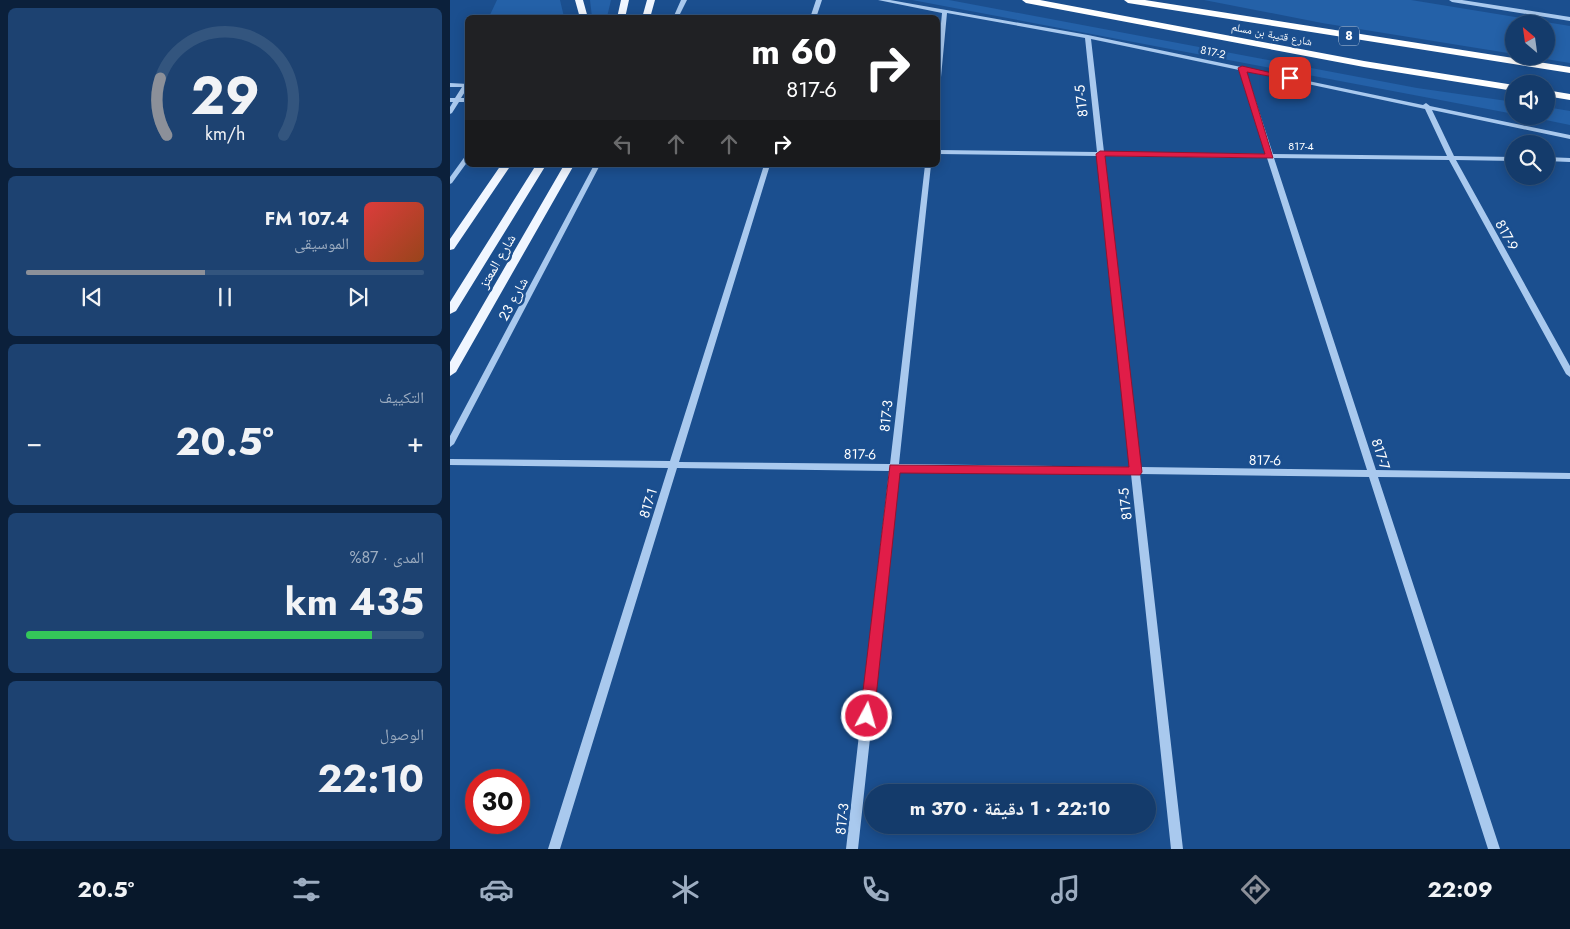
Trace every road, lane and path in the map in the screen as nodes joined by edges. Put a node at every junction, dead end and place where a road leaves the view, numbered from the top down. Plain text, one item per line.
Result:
1 (579, 0) edge
2 (625, 0) edge
3 (651, 0) edge
4 (684, 0) edge
5 (819, 0) edge
6 (881, 0) edge
7 (1026, 0) edge
8 (1128, 0) edge
9 (1171, 0) edge
10 (1452, 0) edge
11 (945, 11) junction
12 (583, 15) edge
13 (622, 15) edge
14 (647, 15) edge
15 (676, 15) edge
16 (814, 15) edge
17 (1570, 19) edge
18 (1088, 36) junction
19 (1379, 41) junction
20 (940, 58) edge
21 (1242, 68) junction
22 (1570, 70) edge
23 (450, 85) edge
24 (465, 85) edge
25 (465, 87) edge
26 (1505, 87) edge
27 (1555, 94) edge
28 (1570, 97) edge
29 (453, 100) edge
30 (1426, 105) junction
31 (450, 112) edge
32 (1570, 137) edge
33 (940, 152) edge
34 (1100, 154) junction
35 (1270, 156) junction
36 (1451, 157) junction
37 (1505, 159) edge
38 (1555, 159) edge
39 (465, 160) edge
40 (1570, 160) edge
41 (505, 167) edge
42 (540, 167) edge
43 (568, 167) edge
44 (596, 167) edge
45 (766, 167) edge
46 (928, 167) edge
47 (450, 182) edge
48 (450, 247) edge
49 (450, 311) edge
50 (450, 372) edge
51 (1570, 374) edge
52 (450, 444) edge
53 (450, 462) edge
54 (674, 465) junction
55 (894, 468) junction
56 (1136, 472) junction
57 (1373, 475) junction
58 (1570, 476) edge
59 (554, 849) edge
60 (852, 849) edge
61 (1177, 849) edge
62 (1494, 849) edge

1 - 12 main road
2 - 13 main road
3 - 14 main road
4 - 15 street
5 - 16 street
6 - 11 street, 817-2
7 - 26 highway, شارع قتيبة بن مسلم / 8
8 - 19 highway, شارع قتيبة بن مسلم / 8
9 - 19 highway
10 - 17 street
11 - 18 street, 817-2
11 - 20 street
18 - 21 street, 817-2
18 - 34 street, 817-5
19 - 22 highway, شارع قتيبة بن مسلم / 8
21 - 30 street, 817-2
21 - 35 street, 817-7
23 - 24 street
25 - 29 street
27 - 28 highway
29 - 31 street
30 - 32 street, 817-2
30 - 36 street, 817-9
33 - 34 street, 817-4
34 - 35 street, 817-4
34 - 56 street, 817-5
35 - 36 street, 817-4
35 - 57 street, 817-7
36 - 37 street, 817-4
36 - 51 street, 817-9
38 - 40 street
39 - 47 street
41 - 48 main road
42 - 49 main road, شارع المعتز
43 - 50 main road, شارع المعتز
44 - 52 street, شارع 23
45 - 54 street, 817-1
46 - 55 street, 817-3
53 - 54 street, 817-6
54 - 55 street, 817-6
54 - 59 street, 817-1
55 - 56 street, 817-6
55 - 60 street, 817-3
56 - 57 street, 817-6
56 - 61 street, 817-5
57 - 58 street, 817-6
57 - 62 street, 817-7

